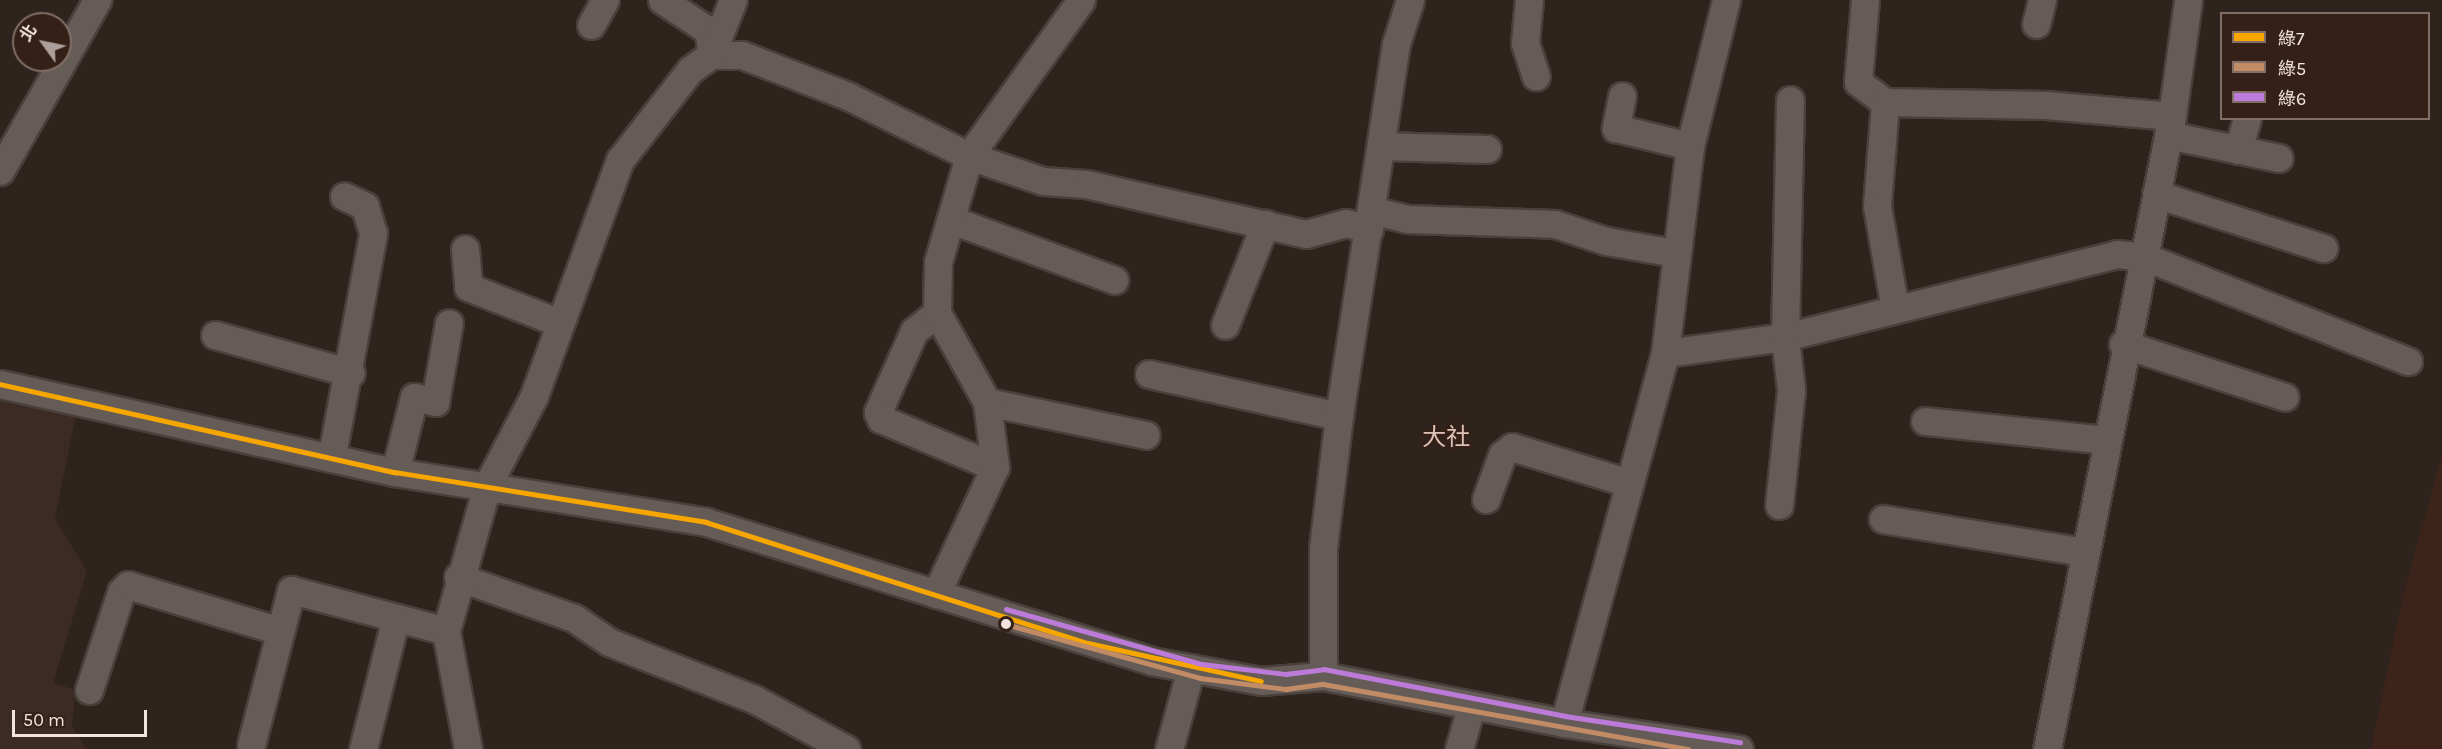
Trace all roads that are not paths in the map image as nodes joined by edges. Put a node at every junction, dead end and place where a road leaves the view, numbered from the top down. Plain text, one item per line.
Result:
1 (96, 0) edge
2 (604, 0) edge
3 (662, 0) edge
4 (733, 0) edge
5 (1081, 0) edge
6 (1410, 0) edge
7 (1529, 0) edge
8 (1726, 0) edge
9 (1865, 0) edge
10 (2188, 0) edge
11 (591, 25) dead end
12 (711, 55) junction
13 (1536, 76) dead end
14 (1622, 96) dead end
15 (1790, 100) dead end
16 (1885, 102) junction
17 (2246, 120) edge
18 (2170, 126) junction
19 (1381, 146) junction
20 (1690, 146) junction
21 (1487, 149) dead end
22 (2238, 150) junction
23 (969, 156) junction
24 (2279, 158) dead end
25 (0, 171) edge
26 (2156, 194) junction
27 (344, 196) dead end
28 (1370, 219) junction
29 (952, 220) junction
30 (1265, 224) junction
31 (2324, 248) dead end
32 (465, 249) dead end
33 (1675, 253) junction
34 (2145, 257) junction
35 (1114, 280) dead end
36 (1895, 309) junction
37 (937, 313) junction
38 (560, 322) junction
39 (449, 323) dead end
40 (1225, 326) dead end
41 (215, 335) dead end
42 (1785, 337) junction
43 (2123, 344) junction
44 (1665, 353) junction
45 (2408, 361) dead end
46 (351, 372) junction
47 (1149, 374) dead end
48 (0, 384) edge
49 (2285, 397) dead end
50 (987, 402) junction
51 (1339, 416) junction
52 (1925, 421) dead end
53 (1146, 435) dead end
54 (2106, 440) junction
55 (332, 455) junction
56 (995, 467) junction
57 (395, 472) junction
58 (1629, 483) junction
59 (487, 486) junction
60 (1486, 499) dead end
61 (1779, 506) dead end
62 (1883, 519) dead end
63 (2085, 552) junction
64 (458, 577) junction
65 (936, 594) junction
66 (395, 621) junction
67 (277, 630) junction
68 (446, 631) junction
69 (1191, 668) junction
70 (1323, 676) junction
71 (89, 690) dead end
72 (1471, 707) junction
73 (1564, 723) junction
74 (1642, 742) edge
75 (251, 745) dead end
76 (363, 749) edge
77 (468, 749) edge
78 (846, 749) edge
79 (1169, 749) edge
80 (1459, 749) edge
81 (1739, 749) edge
82 (2047, 749) edge

1 - 25 street
2 - 11 street
3 - 12 street
4 - 12 street
5 - 23 street
6 - 19 street
7 - 13 street
8 - 20 street
9 - 16 street
10 - 18 street
12 - 23 street
12 - 38 street
14 - 20 street
15 - 42 street
16 - 18 street
16 - 36 street
17 - 22 street
18 - 22 street
18 - 26 street
19 - 21 street
19 - 28 street
20 - 33 street
22 - 24 street
23 - 29 street
23 - 30 street
26 - 31 street
26 - 34 street
27 - 46 street
28 - 30 street
28 - 33 street
28 - 51 street
29 - 35 street
29 - 37 street
30 - 40 street
32 - 38 street
33 - 44 street
34 - 36 street
34 - 43 street
34 - 45 street
36 - 42 street
37 - 50 street
37 - 56 street
38 - 59 street
39 - 57 street
41 - 46 street
42 - 44 street
42 - 61 street
43 - 49 street
43 - 54 street
44 - 58 street
46 - 55 street
47 - 51 street
48 - 55 street
50 - 53 street
50 - 56 street
51 - 70 street
52 - 54 street
54 - 63 street
55 - 57 street
56 - 65 street
57 - 59 street
58 - 60 street
58 - 73 street
59 - 64 street
59 - 65 street
62 - 63 street
63 - 82 street
64 - 68 street
64 - 78 street
65 - 69 street
66 - 67 street
66 - 68 street
66 - 76 street
67 - 71 street
67 - 75 street
68 - 77 street
69 - 70 street
69 - 79 street
70 - 72 street
72 - 73 street
72 - 80 street
73 - 74 street
74 - 81 street

